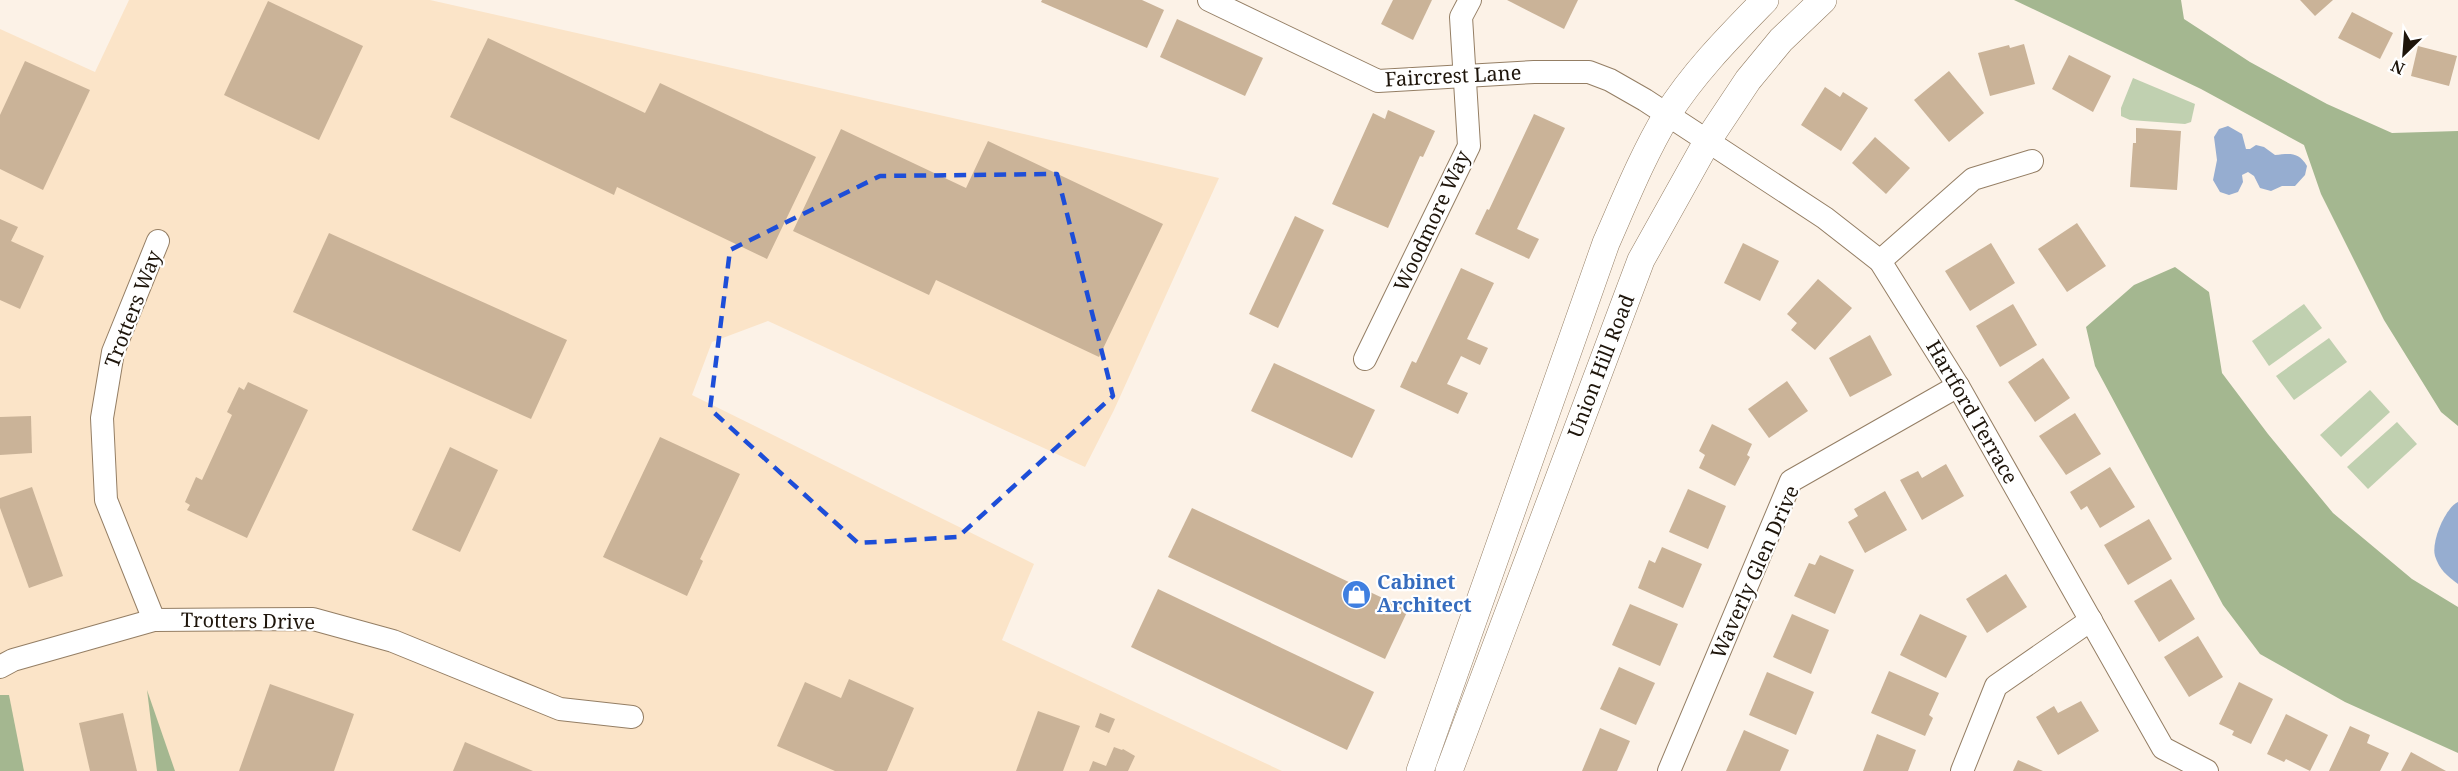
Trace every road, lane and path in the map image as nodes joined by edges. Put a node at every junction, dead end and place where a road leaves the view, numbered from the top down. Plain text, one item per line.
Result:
1 (1209, 0) edge
2 (1470, 0) edge
3 (1766, 0) edge
4 (1823, 0) edge
5 (1466, 76) junction
6 (1667, 115) junction
7 (1708, 140) junction
8 (2031, 161) dead end
9 (158, 241) dead end
10 (1880, 261) junction
11 (1365, 359) dead end
12 (1958, 386) junction
13 (154, 620) junction
14 (2091, 620) junction
15 (0, 667) edge
16 (632, 717) dead end
17 (1420, 771) edge
18 (1449, 771) edge
19 (1669, 771) edge
20 (1962, 771) edge
21 (2207, 771) edge

1 - 5 street, Faircrest Lane
2 - 5 street, Woodmore Way
3 - 6 street, Union Hill Road
4 - 7 street, Union Hill Road
5 - 6 street, Faircrest Lane
5 - 11 street, Woodmore Way
6 - 7 street, Hartford Terrace
6 - 17 street, Union Hill Road
7 - 10 street, Hartford Terrace
7 - 18 street, Union Hill Road
8 - 10 street
9 - 13 street, Trotters Way
10 - 12 street, Hartford Terrace
12 - 14 street, Hartford Terrace
12 - 19 street, Waverly Glen Drive
13 - 15 street, Trotters Drive
13 - 16 street, Trotters Drive
14 - 20 street
14 - 21 street, Hartford Terrace

